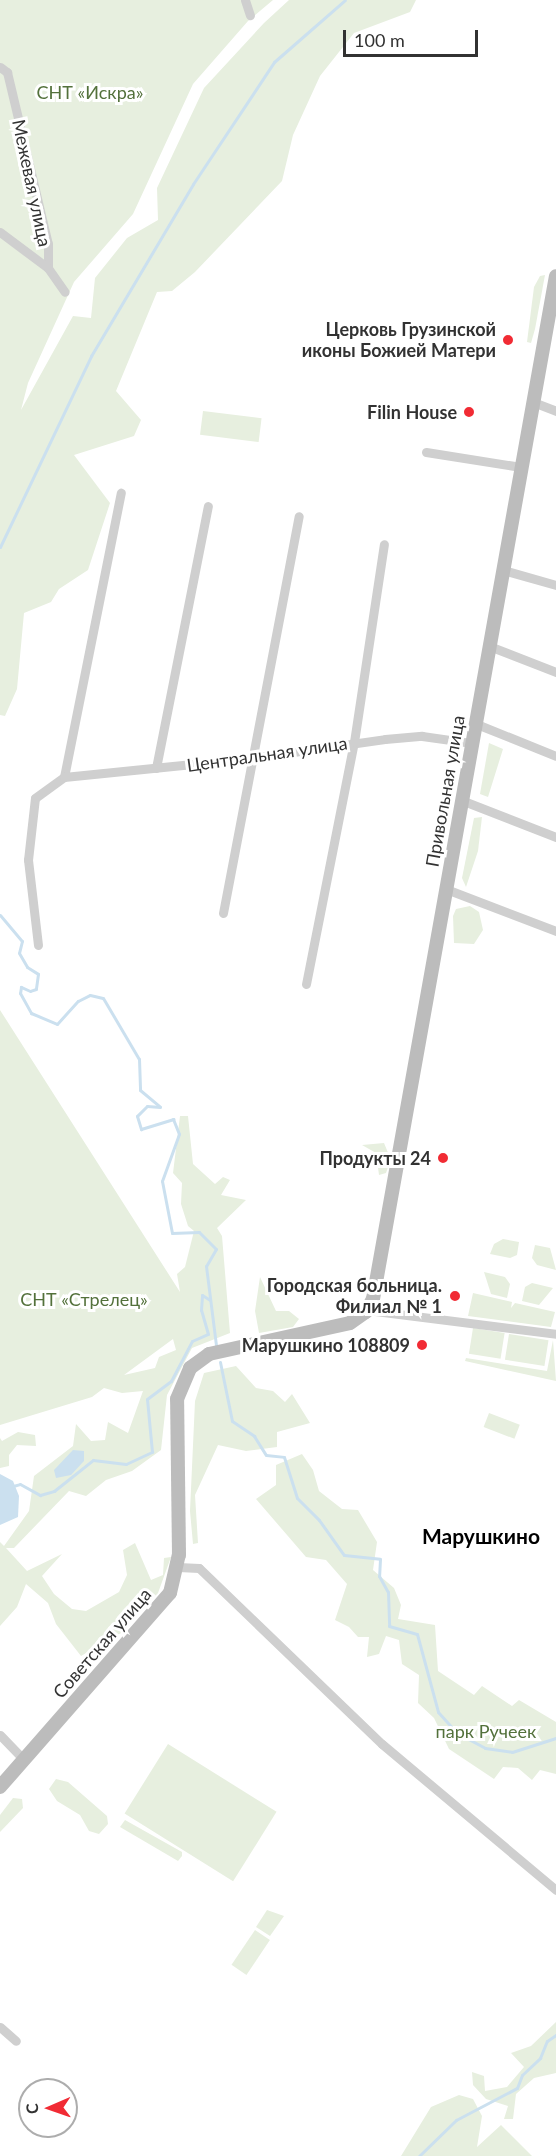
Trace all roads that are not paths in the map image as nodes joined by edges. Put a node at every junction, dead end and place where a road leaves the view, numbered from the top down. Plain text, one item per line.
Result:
1 (245, 0) edge
2 (250, 15) dead end
3 (0, 67) edge
4 (0, 232) edge
5 (48, 268) junction
6 (556, 276) edge
7 (65, 292) dead end
8 (533, 402) junction
9 (556, 411) edge
10 (426, 452) dead end
11 (521, 467) junction
12 (121, 493) dead end
13 (208, 506) dead end
14 (299, 516) dead end
15 (384, 544) dead end
16 (503, 570) junction
17 (556, 585) edge
18 (489, 646) junction
19 (556, 672) edge
20 (474, 723) junction
21 (354, 742) junction
22 (471, 743) junction
23 (556, 756) edge
24 (252, 758) junction
25 (156, 768) junction
26 (64, 777) junction
27 (461, 800) junction
28 (556, 837) edge
29 (446, 889) junction
30 (223, 913) dead end
31 (556, 931) edge
32 (38, 945) dead end
33 (306, 984) dead end
34 (367, 1310) junction
35 (556, 1334) edge
36 (178, 1567) junction
37 (0, 1735) edge
38 (24, 1760) junction
39 (0, 1787) edge
40 (556, 1890) edge
41 (0, 2027) edge
42 (16, 2041) dead end

1 - 2 street
3 - 5 street, Межевая улица
4 - 5 street
5 - 7 street
6 - 8 street, Привольная улица
8 - 9 street
8 - 11 street, Привольная улица
10 - 11 street
11 - 16 street, Привольная улица
12 - 26 street
13 - 25 street
14 - 24 street
15 - 21 street
16 - 17 street
16 - 18 street, Привольная улица
18 - 19 street
18 - 20 street, Привольная улица
20 - 22 street, Привольная улица
20 - 23 street
21 - 22 street, Центральная улица
21 - 24 street, Центральная улица
21 - 33 street
22 - 27 street, Привольная улица
24 - 25 street, Центральная улица
24 - 30 street
25 - 26 street, Центральная улица
26 - 32 street
27 - 28 street
27 - 29 street, Привольная улица
29 - 31 street
29 - 34 street, Привольная улица
34 - 35 street
34 - 36 street, Советская улица
36 - 38 street, Советская улица
36 - 40 street
37 - 38 street
38 - 39 street, Советская улица
41 - 42 street

